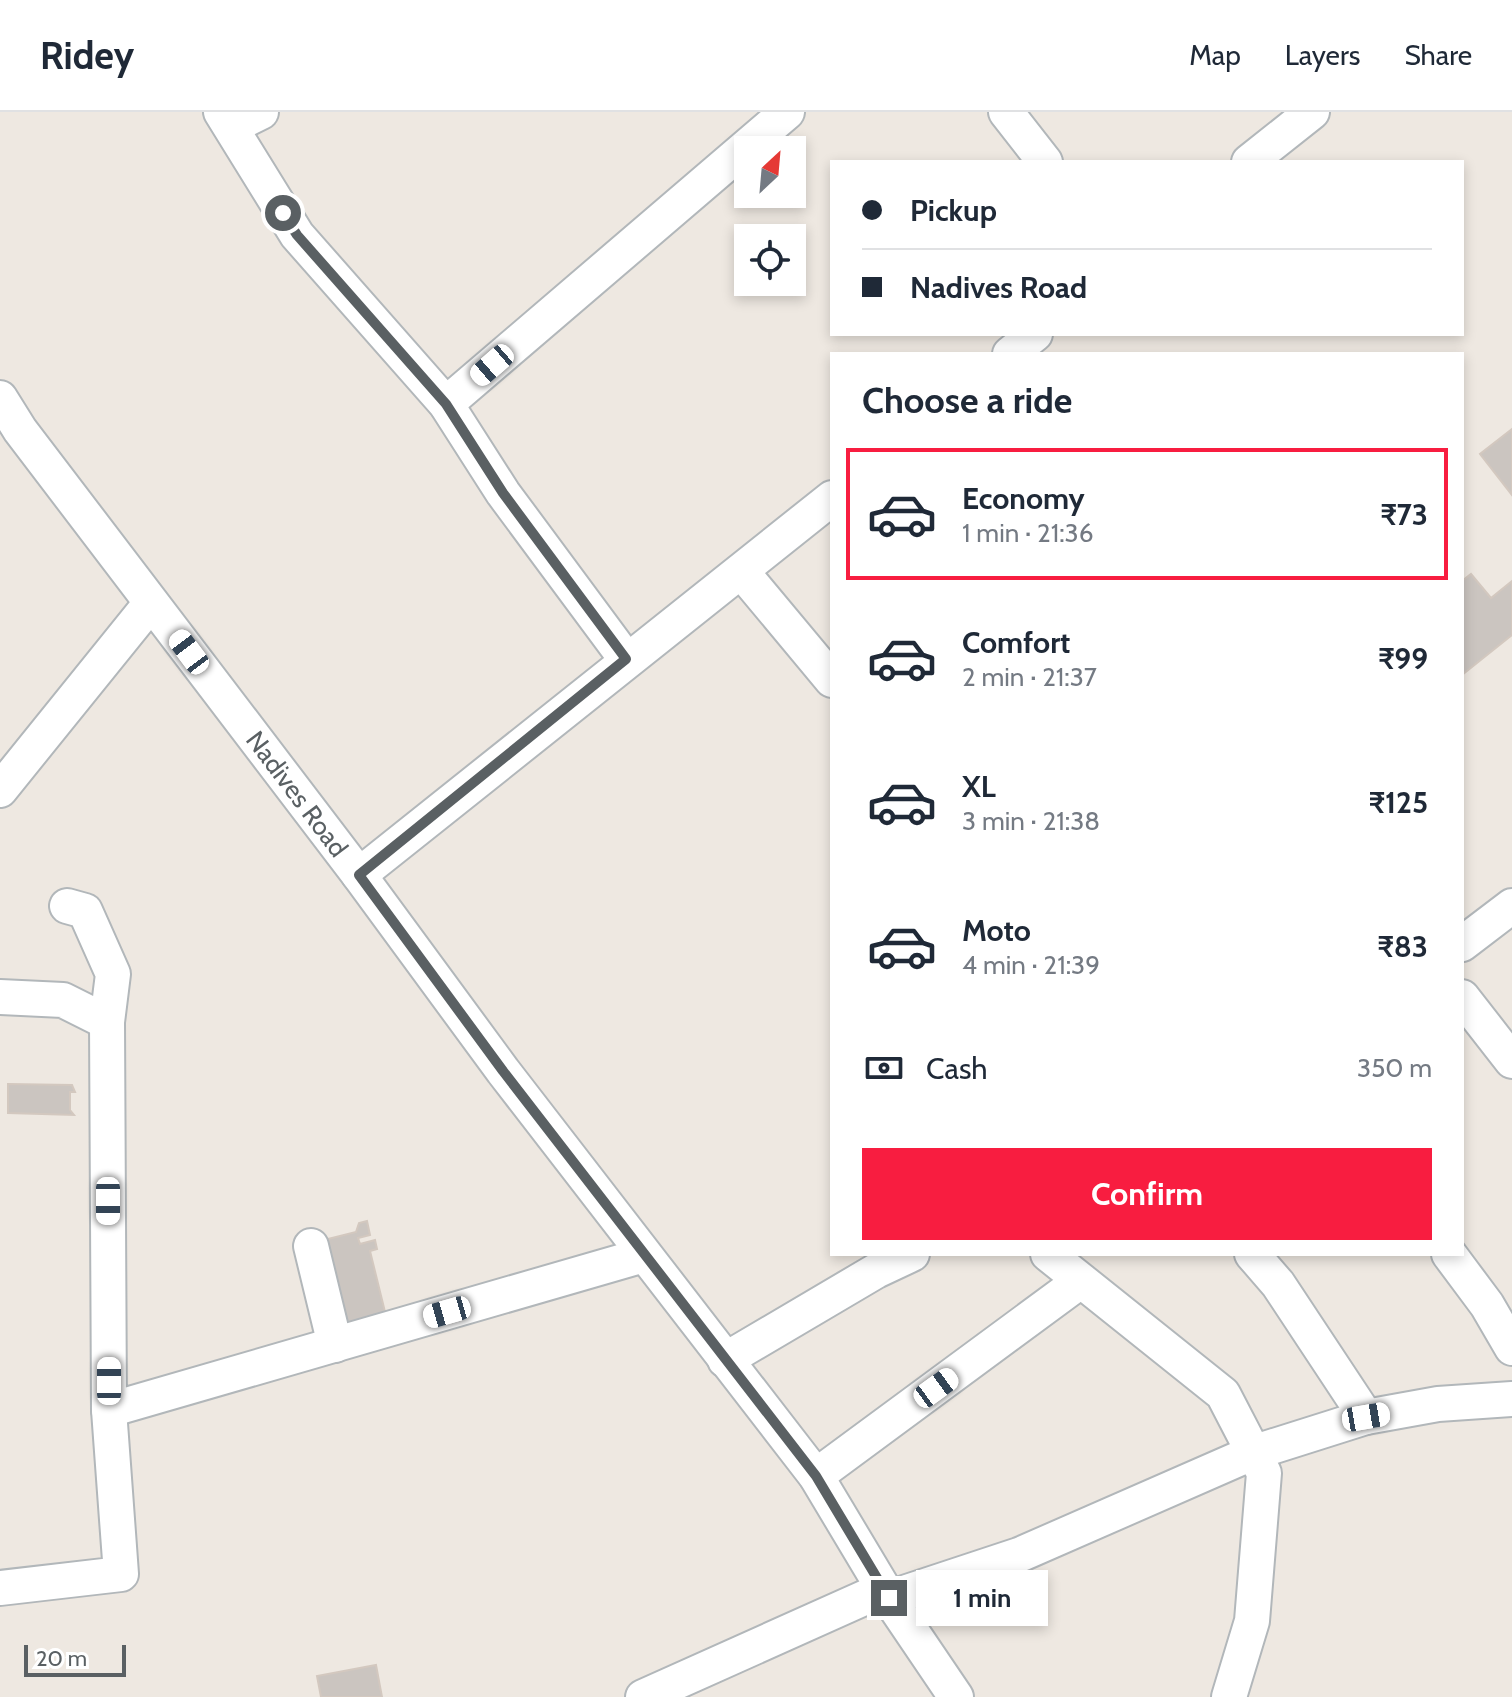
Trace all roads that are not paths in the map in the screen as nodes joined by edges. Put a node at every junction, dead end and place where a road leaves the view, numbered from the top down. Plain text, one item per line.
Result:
1 (261, 112) edge
2 (787, 112) edge
3 (1006, 112) edge
4 (1312, 112) edge
5 (226, 120) edge
6 (1043, 160) edge
7 (1252, 160) edge
8 (1032, 336) edge
9 (1012, 352) edge
10 (0, 398) edge
11 (446, 404) junction
12 (10, 443) edge
13 (830, 500) edge
14 (742, 572) junction
15 (151, 603) junction
16 (626, 659) junction
17 (830, 678) edge
18 (0, 790) edge
19 (359, 875) junction
20 (67, 906) dead end
21 (1512, 906) edge
22 (1464, 942) edge
23 (0, 997) edge
24 (1464, 1000) edge
25 (107, 1022) junction
26 (1512, 1061) edge
27 (311, 1246) dead end
28 (644, 1255) junction
29 (908, 1256) edge
30 (1050, 1256) edge
31 (1254, 1256) edge
32 (1450, 1256) edge
33 (1079, 1282) junction
34 (335, 1345) junction
35 (1512, 1348) edge
36 (725, 1360) junction
37 (1512, 1399) edge
38 (109, 1410) junction
39 (1366, 1417) junction
40 (1252, 1453) junction
41 (816, 1476) junction
42 (0, 1588) edge
43 (886, 1593) junction
44 (648, 1696) edge
45 (956, 1697) edge
46 (1229, 1697) edge

1 - 5 street
2 - 11 street
3 - 6 street
4 - 7 street
5 - 11 street
8 - 9 street
10 - 12 street, Nadives Road
11 - 16 street
12 - 15 street, Nadives Road
13 - 14 street
14 - 16 street
14 - 17 street
15 - 18 street
15 - 19 street, Nadives Road
16 - 19 street
19 - 28 street, Nadives Road
20 - 25 street
21 - 22 street
23 - 25 street
24 - 26 street
25 - 38 street
27 - 34 street
28 - 34 street
28 - 36 street, Nadives Road
29 - 36 street
30 - 33 street
31 - 39 street
32 - 35 street
33 - 40 street
33 - 41 street
34 - 38 street
36 - 41 street, Nadives Road
37 - 39 street
38 - 42 street
39 - 40 street
40 - 43 street
40 - 46 street
41 - 43 street, Nadives Road
43 - 44 street
43 - 45 street, Nadives Road

